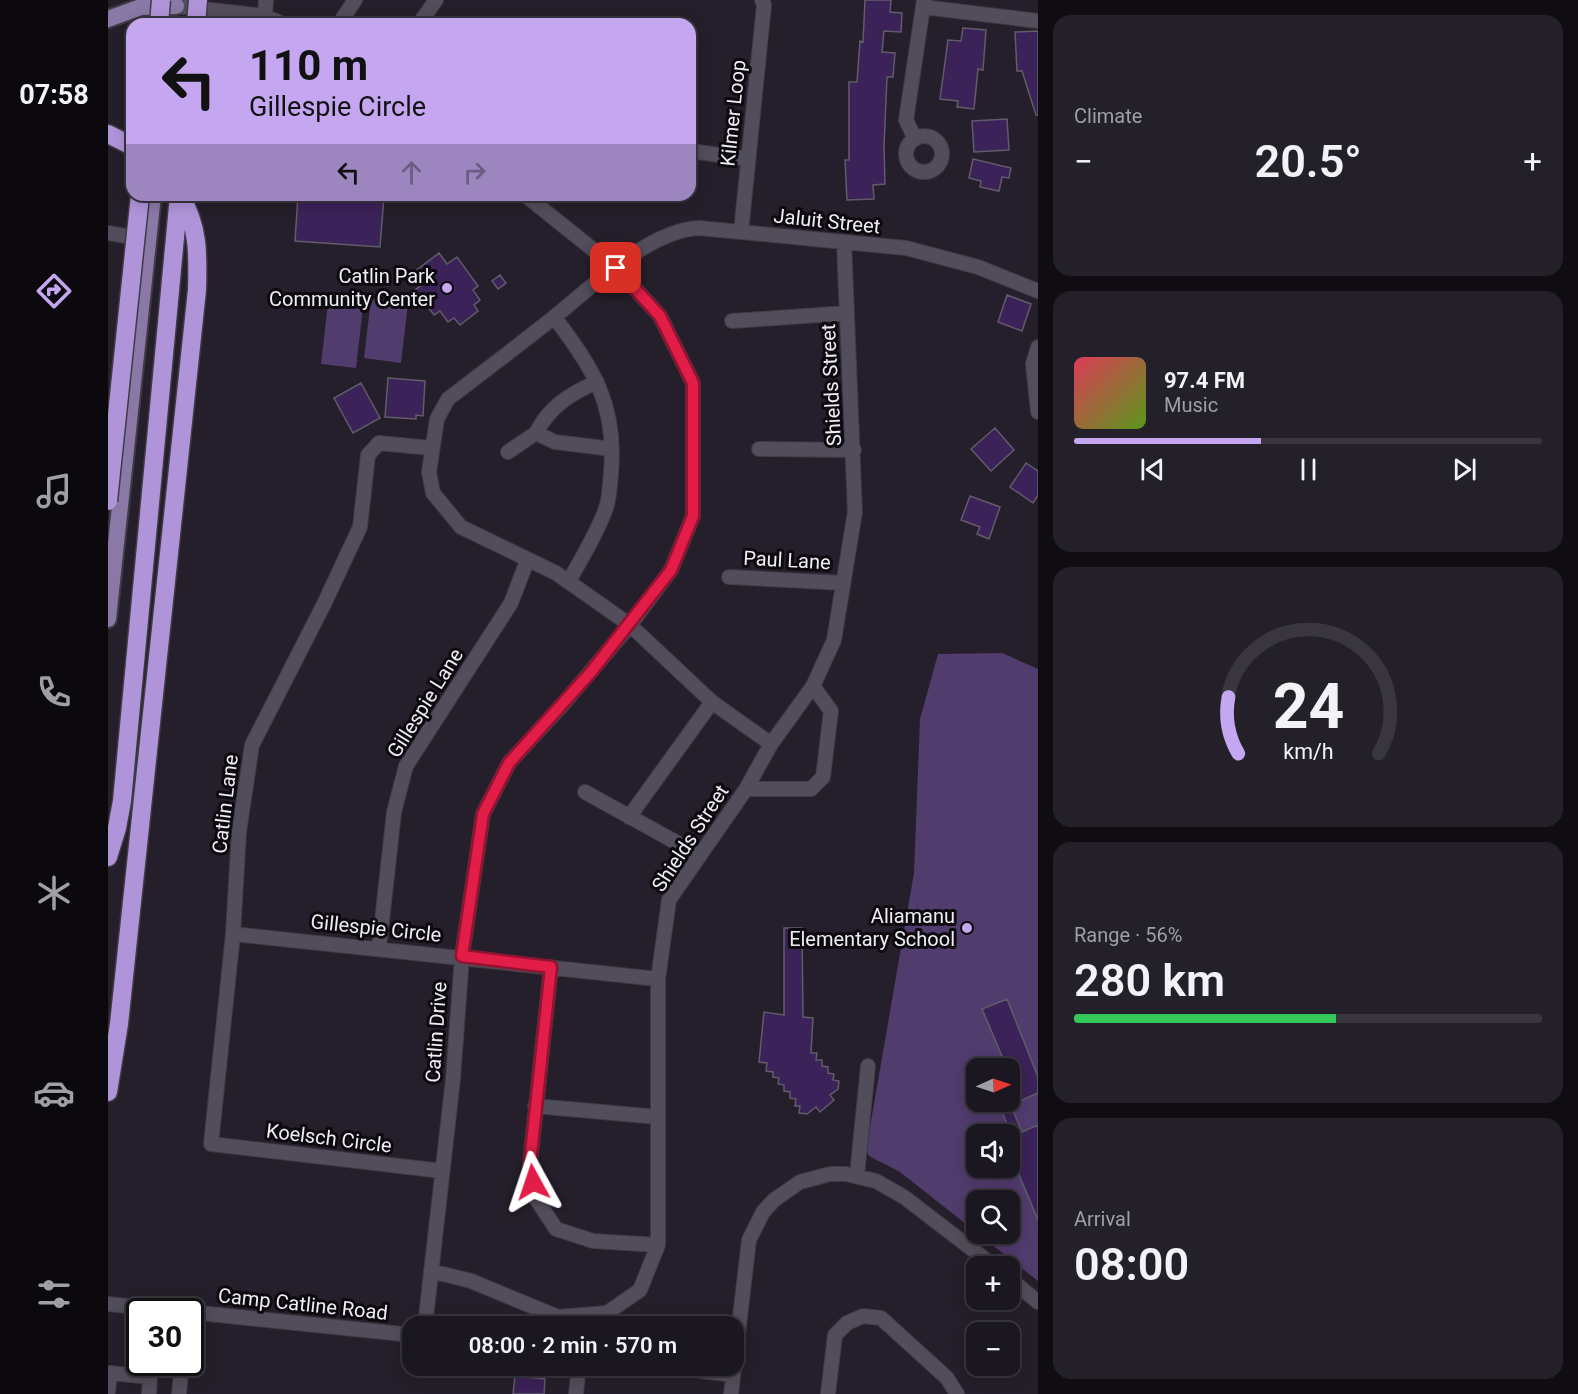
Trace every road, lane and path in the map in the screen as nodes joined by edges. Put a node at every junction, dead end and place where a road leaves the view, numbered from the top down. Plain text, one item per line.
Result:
1 (152, 0) edge
2 (192, 0) edge
3 (266, 0) edge
4 (355, 0) edge
5 (436, 0) edge
6 (762, 0) edge
7 (171, 2) edge
8 (923, 3) edge
9 (200, 12) edge
10 (265, 16) junction
11 (162, 18) edge
12 (173, 18) edge
13 (270, 18) edge
14 (343, 18) dead end
15 (422, 18) edge
16 (108, 19) edge
17 (1038, 21) edge
18 (108, 134) edge
19 (915, 139) dead end
20 (126, 143) edge
21 (696, 152) edge
22 (748, 159) junction
23 (139, 201) edge
24 (152, 201) edge
25 (178, 201) edge
26 (183, 201) edge
27 (532, 201) edge
28 (741, 232) junction
29 (108, 233) edge
30 (147, 240) junction
31 (844, 242) junction
32 (616, 268) junction
33 (1038, 291) edge
34 (847, 313) junction
35 (554, 317) junction
36 (732, 321) dead end
37 (1038, 347) edge
38 (597, 382) junction
39 (1038, 412) edge
40 (536, 433) junction
41 (431, 448) junction
42 (612, 449) junction
43 (759, 449) dead end
44 (854, 450) junction
45 (508, 452) dead end
46 (108, 501) edge
47 (527, 561) junction
48 (729, 577) dead end
49 (569, 581) junction
50 (843, 583) junction
51 (108, 619) edge
52 (630, 625) junction
53 (813, 686) junction
54 (712, 702) junction
55 (771, 744) junction
56 (126, 754) junction
57 (746, 789) junction
58 (585, 792) dead end
59 (629, 817) junction
60 (108, 821) edge
61 (699, 855) junction
62 (108, 857) edge
63 (233, 934) junction
64 (379, 948) junction
65 (462, 956) junction
66 (551, 967) junction
67 (658, 979) junction
68 (868, 1066) dead end
69 (108, 1092) edge
70 (535, 1106) junction
71 (658, 1117) junction
72 (211, 1144) joint
73 (442, 1171) junction
74 (856, 1175) junction
75 (658, 1245) junction
76 (981, 1256) edge
77 (431, 1271) junction
78 (1020, 1287) edge
79 (1038, 1302) edge
80 (108, 1304) edge
81 (126, 1306) edge
82 (204, 1313) edge
83 (426, 1316) edge
84 (739, 1316) edge
85 (402, 1334) edge
86 (181, 1376) edge
87 (578, 1376) edge
88 (733, 1376) edge
89 (108, 1392) edge
90 (148, 1394) edge
91 (179, 1394) edge
92 (576, 1394) edge
93 (731, 1394) edge
94 (828, 1394) edge
95 (957, 1394) edge

1 - 7 main road
2 - 9 main road
3 - 10 street
4 - 14 street
5 - 15 street
6 - 22 street, Kilmer Loop
7 - 9 street
7 - 11 highway, bridge
7 - 12 main road
7 - 16 main road
8 - 17 street
8 - 19 street
9 - 10 street
10 - 13 street
18 - 20 highway
21 - 22 street
22 - 28 street, Kilmer Loop
23 - 46 highway, bridge
24 - 30 main road
25 - 56 highway
26 - 69 highway
27 - 32 street, Catlin Drive
28 - 31 street, Jaluit Street
28 - 32 street, Jaluit Street
29 - 30 street
30 - 51 main road
31 - 33 street, Jaluit Street
31 - 34 street, Shields Street
32 - 35 street, Jaluit Street
32 - 52 street, Catlin Drive
34 - 36 street
34 - 44 street, Shields Street
35 - 38 street
35 - 41 street, Jaluit Street
37 - 39 street
38 - 40 street
38 - 42 street
40 - 42 street
40 - 45 street
41 - 47 street, Jaluit Street
41 - 63 street, Catlin Lane
42 - 49 street
43 - 44 street
44 - 50 street, Shields Street
47 - 49 street, Jaluit Street
47 - 64 street, Gillespie Lane
48 - 50 street, Paul Lane
49 - 52 street, Jaluit Street
50 - 53 street, Shields Street
52 - 54 street, Jaluit Street
52 - 65 street, Catlin Drive
53 - 55 street, Shields Street
53 - 57 street
54 - 55 street, Jaluit Street
54 - 59 street
55 - 57 street, Shields Street
56 - 60 highway
56 - 62 highway
57 - 61 street, Shields Street
58 - 59 street
59 - 61 street
61 - 67 street, Shields Street
63 - 64 street, Gillespie Circle
63 - 72 street, Catlin Lane
64 - 65 street, Gillespie Circle
65 - 66 street, Gillespie Circle
65 - 73 street, Catlin Drive
66 - 67 street, Gillespie Circle
66 - 70 street
67 - 71 street, Shields Street
68 - 74 street
70 - 71 street
70 - 75 street
71 - 75 street, Shields Street
72 - 73 street, Koelsch Circle
73 - 77 street, Catlin Drive
74 - 76 street
74 - 84 street
75 - 77 street, Shields Street
77 - 83 street, Catlin Drive
78 - 79 street
80 - 81 street
82 - 85 street, Camp Catline Road
86 - 91 street
87 - 92 street
88 - 93 street
89 - 90 street
94 - 95 street

